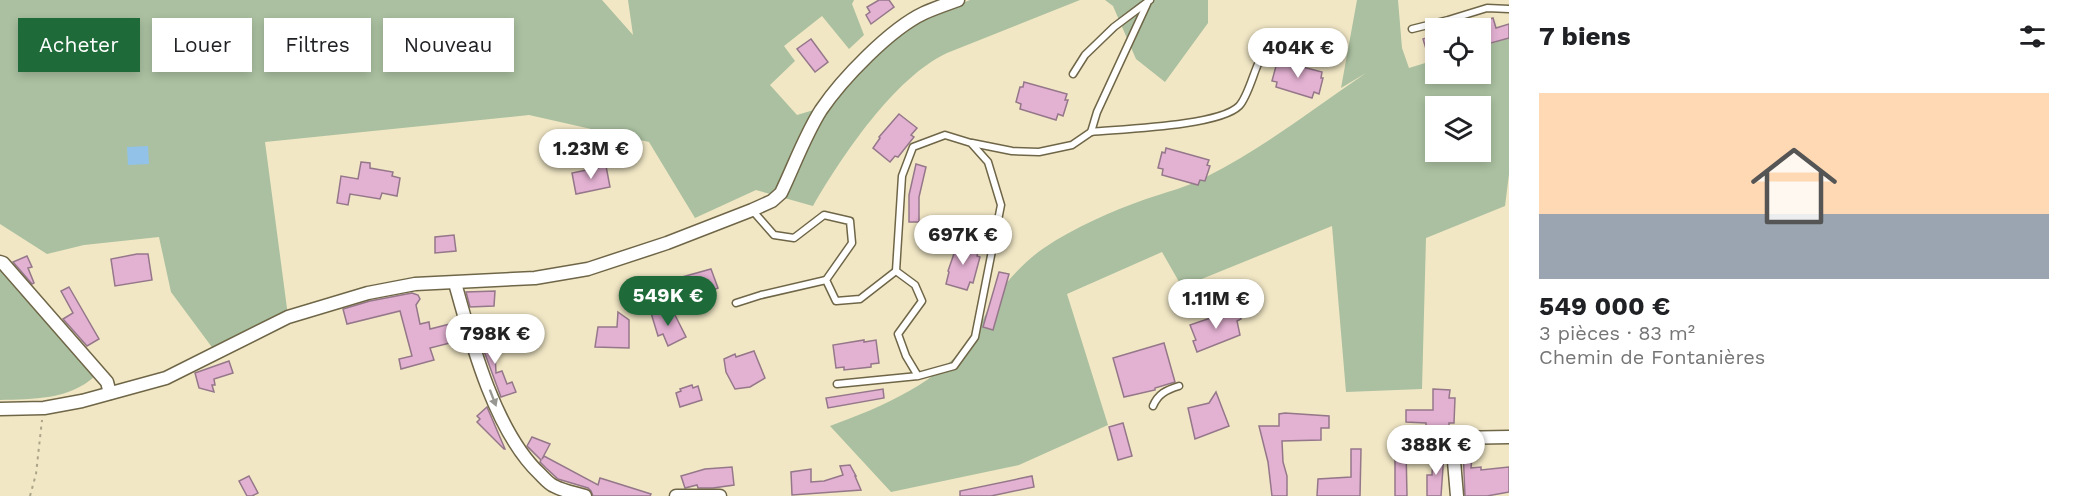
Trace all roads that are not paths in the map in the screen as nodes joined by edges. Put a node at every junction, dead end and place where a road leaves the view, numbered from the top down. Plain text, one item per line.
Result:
1 (958, 0) edge
2 (1484, 0) edge
3 (1148, 2) edge
4 (1487, 8) junction
5 (1509, 9) edge
6 (1412, 28) dead end
7 (1258, 64) dead end
8 (1073, 74) dead end
9 (1091, 132) junction
10 (971, 143) junction
11 (752, 210) junction
12 (0, 262) edge
13 (896, 271) junction
14 (826, 280) junction
15 (454, 283) junction
16 (736, 303) dead end
17 (918, 376) junction
18 (837, 384) dead end
19 (1179, 386) dead end
20 (110, 393) junction
21 (1153, 406) dead end
22 (0, 410) edge
23 (1509, 437) edge
24 (585, 496) edge
25 (676, 496) edge
26 (720, 496) edge
27 (1457, 496) edge

1 - 11 street
2 - 4 lane
3 - 8 lane
3 - 9 lane
4 - 5 lane
4 - 6 lane
7 - 9 lane
9 - 10 lane
10 - 13 lane
10 - 17 lane
11 - 14 lane
11 - 15 street
12 - 20 street
13 - 14 lane
13 - 17 lane
14 - 16 lane
15 - 20 street
15 -> 24 street
17 - 18 lane
19 - 21 lane
20 - 22 street
23 - 27 street
25 - 26 street

